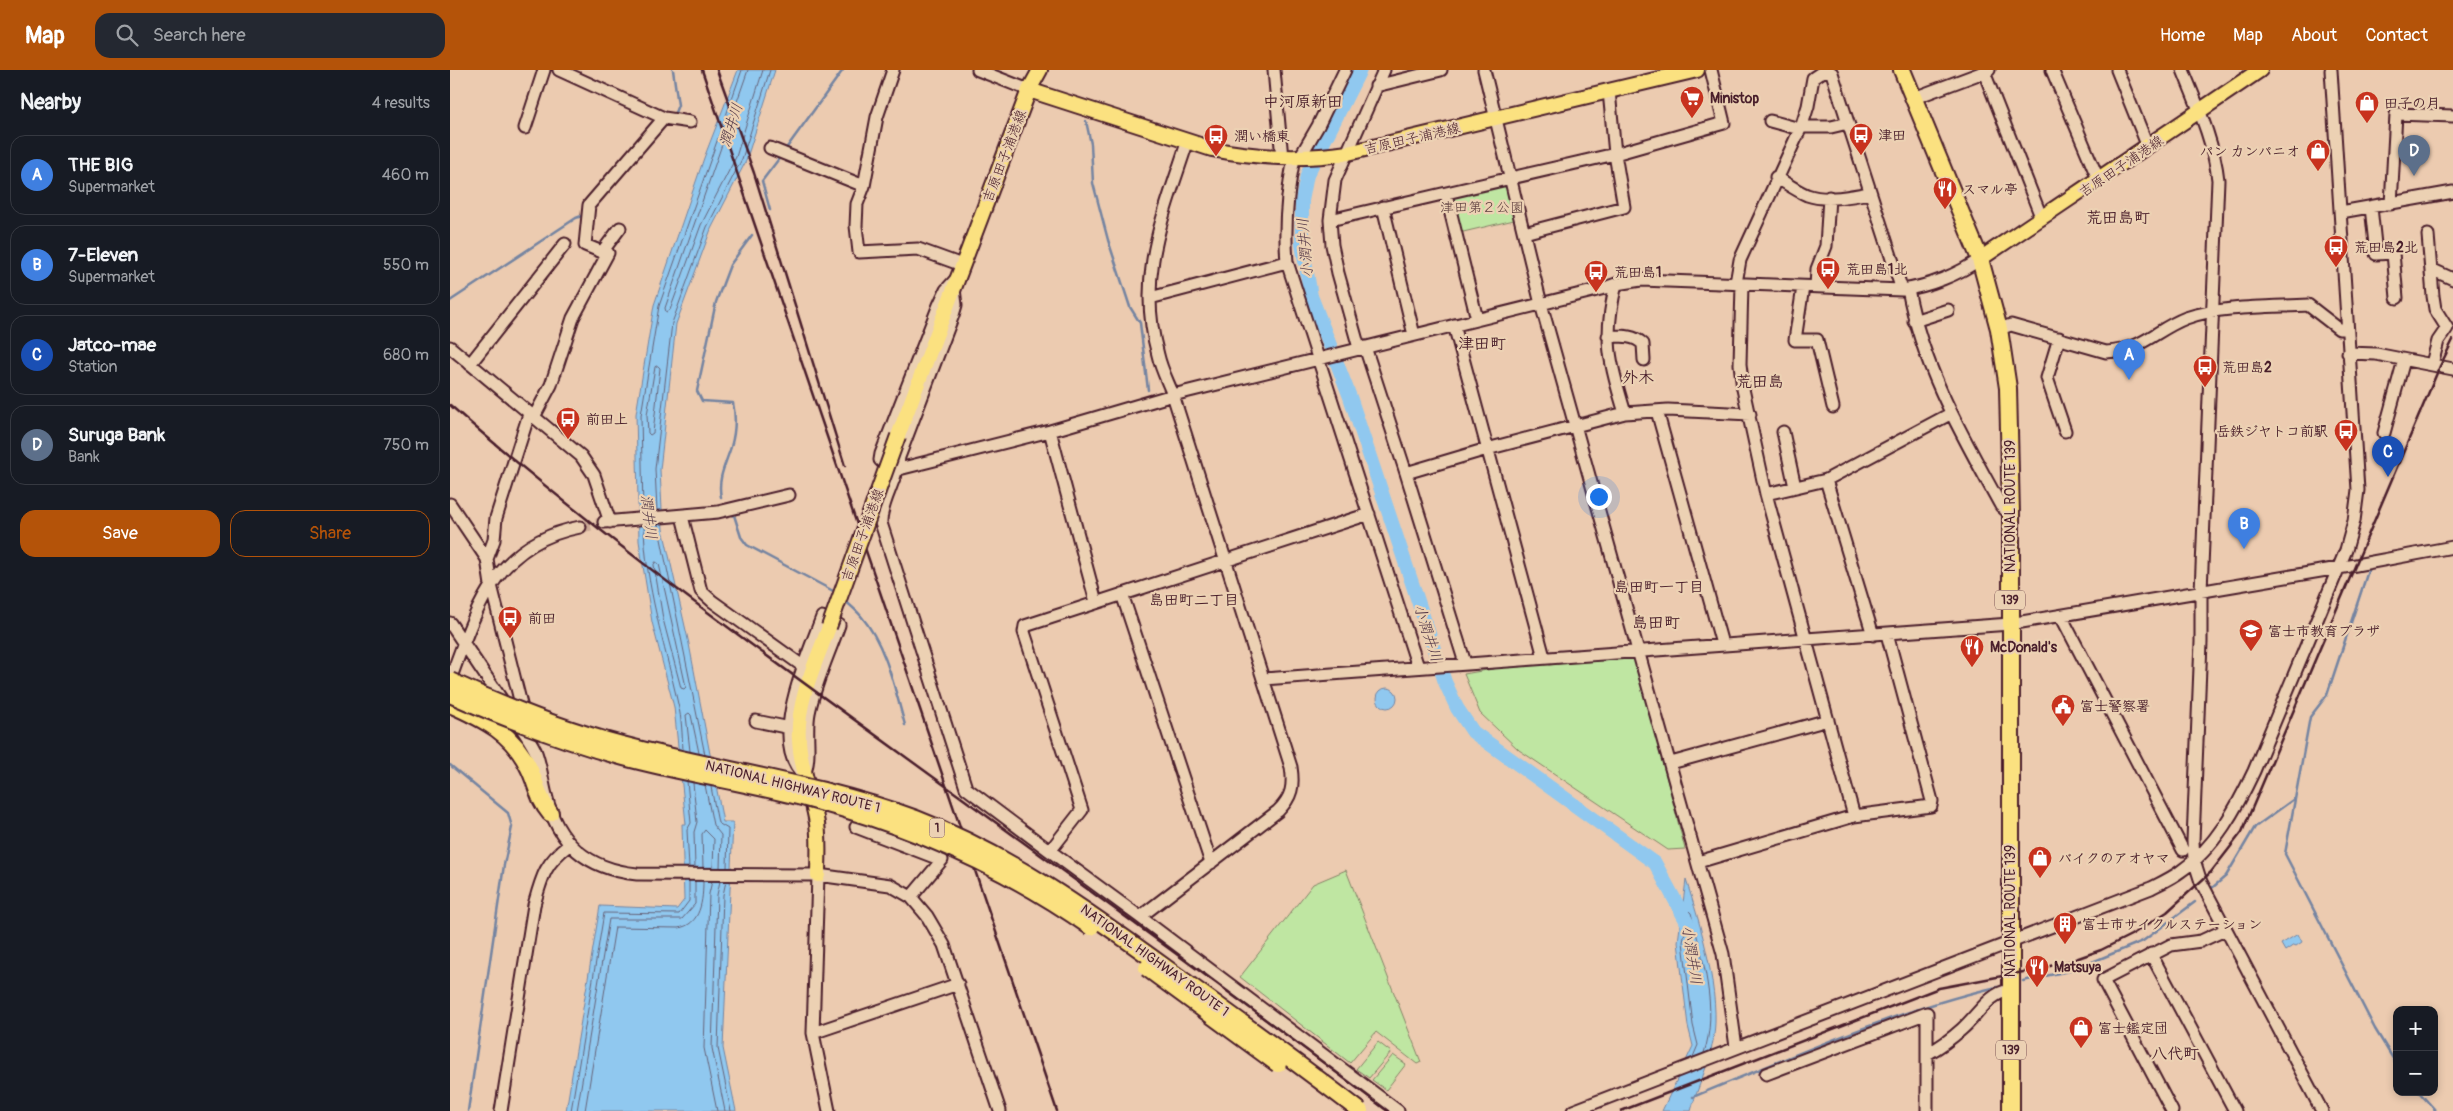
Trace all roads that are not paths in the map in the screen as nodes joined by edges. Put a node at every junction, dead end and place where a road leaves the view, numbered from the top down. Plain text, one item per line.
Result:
1 (544, 70) edge
2 (558, 70) edge
3 (893, 70) edge
4 (978, 70) edge
5 (1034, 70) edge
6 (1040, 70) edge
7 (1274, 70) edge
8 (1345, 70) edge
9 (1384, 70) edge
10 (1441, 70) edge
11 (1484, 70) edge
12 (1697, 70) edge
13 (1711, 70) edge
14 (1825, 70) edge
15 (1902, 70) edge
16 (2052, 70) edge
17 (2117, 70) edge
18 (2183, 70) edge
19 (2260, 70) edge
20 (2331, 70) edge
21 (1987, 71) edge
22 (1664, 74) edge
23 (1376, 86) junction
24 (1029, 90) junction
25 (1609, 91) junction
26 (1914, 98) junction
27 (2200, 112) junction
28 (2453, 116) edge
29 (668, 119) junction
30 (1495, 119) junction
31 (1770, 120) dead end
32 (690, 122) dead end
33 (1848, 123) junction
34 (525, 128) dead end
35 (1800, 128) junction
36 (1187, 143) junction
37 (770, 148) dead end
38 (2148, 148) junction
39 (1344, 154) junction
40 (1614, 154) junction
41 (1295, 158) junction
42 (1776, 177) junction
43 (1510, 179) junction
44 (2098, 182) junction
45 (864, 186) junction
46 (2453, 192) edge
47 (1870, 193) junction
48 (1446, 194) junction
49 (1829, 198) junction
50 (2391, 204) junction
51 (1384, 207) junction
52 (2371, 207) junction
53 (2340, 212) junction
54 (1330, 220) junction
55 (2042, 220) junction
56 (620, 228) dead end
57 (1524, 233) junction
58 (2428, 235) dead end
59 (565, 244) dead end
60 (602, 252) junction
61 (1980, 259) junction
62 (1287, 262) junction
63 (2431, 269) junction
64 (960, 270) junction
65 (2453, 279) edge
66 (1616, 284) junction
67 (1739, 284) junction
68 (1803, 286) junction
69 (1816, 287) junction
70 (954, 288) junction
71 (1905, 290) junction
72 (1150, 298) junction
73 (2397, 298) dead end
74 (1541, 304) junction
75 (1948, 310) dead end
76 (2212, 313) junction
77 (1477, 319) junction
78 (1914, 321) junction
79 (1454, 325) junction
80 (2346, 328) junction
81 (1999, 329) junction
82 (1414, 335) junction
83 (1608, 336) junction
84 (2059, 338) junction
85 (450, 347) edge
86 (1362, 348) junction
87 (2348, 352) junction
88 (1319, 358) junction
89 (1644, 360) dead end
90 (2404, 360) junction
91 (470, 364) junction
92 (2432, 364) junction
93 (2453, 369) edge
94 (1173, 395) junction
95 (1833, 407) dead end
96 (1657, 410) junction
97 (1625, 413) junction
98 (1750, 414) junction
99 (1950, 414) junction
100 (531, 415) junction
101 (1575, 427) junction
102 (1050, 431) junction
103 (1784, 432) dead end
104 (2065, 432) dead end
105 (2384, 433) dead end
106 (1487, 449) junction
107 (898, 469) junction
108 (1406, 473) junction
109 (1826, 480) junction
110 (1795, 488) junction
111 (1766, 494) junction
112 (789, 495) dead end
113 (450, 504) edge
114 (1369, 514) junction
115 (2011, 515) junction
116 (682, 516) junction
117 (580, 526) tunnel mouth
118 (2453, 547) edge
119 (487, 559) junction
120 (1225, 562) junction
121 (2338, 568) junction
122 (490, 585) junction
123 (2201, 591) junction
124 (1122, 594) junction
125 (1096, 602) junction
126 (2061, 616) junction
127 (450, 623) edge
128 (2010, 624) junction
129 (1887, 634) junction
130 (1873, 635) junction
131 (1805, 638) junction
132 (464, 644) junction
133 (1722, 644) junction
134 (1638, 651) junction
135 (1544, 657) junction
136 (1462, 664) junction
137 (804, 667) junction
138 (1422, 667) junction
139 (1263, 679) junction
140 (450, 681) edge
141 (450, 694) edge
142 (450, 704) edge
143 (1828, 720) junction
144 (756, 721) dead end
145 (790, 728) junction
146 (528, 737) junction
147 (1671, 763) junction
148 (804, 775) junction
149 (550, 813) junction
150 (1854, 816) junction
151 (856, 827) dead end
152 (569, 845) junction
153 (2183, 850) dead end
154 (1050, 851) junction
155 (2194, 860) junction
156 (1698, 862) junction
157 (1211, 863) junction
158 (818, 875) junction
159 (911, 897) junction
160 (1140, 917) junction
161 (2225, 930) junction
162 (2011, 944) junction
163 (2151, 954) junction
164 (958, 984) junction
165 (2010, 990) junction
166 (814, 1034) junction
167 (1736, 1046) junction
168 (1927, 1054) junction
169 (1766, 1074) dead end
170 (501, 1111) edge
171 (829, 1111) edge
172 (1000, 1111) edge
173 (1343, 1111) edge
174 (1360, 1111) edge
175 (1398, 1111) edge
176 (1573, 1111) edge
177 (1927, 1111) edge
178 (2011, 1111) edge
179 (2172, 1111) edge
180 (2235, 1111) edge
181 (2322, 1111) edge

1 - 34 street
2 - 29 street
3 - 45 street
4 - 24 street
5 - 24 main road
6 - 24 main road
7 - 41 street
8 - 41 street
9 - 23 street
10 - 23 street
11 - 30 street
12 - 22 main road, 吉原田子浦港線
13 - 40 street
14 - 33 street
14 - 35 street
15 - 26 highway, NATIONAL ROUTE 139 / 139
16 - 44 street
17 - 38 street
18 - 27 street
19 - 27 main road, 吉原田子浦港線
20 - 53 street
21 - 26 street
21 - 55 street
22 - 25 main road, 吉原田子浦港線
23 - 39 street
24 - 36 main road, 吉原田子浦港線
24 - 64 main road, 吉原田子浦港線
25 - 30 main road, 吉原田子浦港線
25 - 40 street
26 - 61 highway, NATIONAL ROUTE 139 / 139
27 - 38 main road, 吉原田子浦港線
27 - 76 street
28 - 50 street
29 - 32 street
29 - 60 street
30 - 39 main road, 吉原田子浦港線
30 - 43 street
31 - 35 street
33 - 35 street
33 - 47 street
35 - 42 street
36 - 41 main road, 吉原田子浦港線
36 - 72 street
37 - 45 street
38 - 44 main road, 吉原田子浦港線
39 - 41 main road, 吉原田子浦港線
39 - 54 street
40 - 43 street
40 - 57 street
41 - 62 street
42 - 49 street
42 - 67 street
43 - 48 street
43 - 57 street
44 - 55 main road, 吉原田子浦港線
45 - 64 street
46 - 50 street
47 - 49 street
47 - 71 street
48 - 51 street
48 - 77 street
49 - 69 street
50 - 52 street
51 - 54 street
51 - 82 street
52 - 53 street
52 - 73 street
53 - 80 street
54 - 86 street
55 - 61 main road, 吉原田子浦港線
56 - 60 street
57 - 74 street
58 - 63 street
59 - 91 street
60 - 100 street
61 - 71 street
61 - 81 highway, NATIONAL ROUTE 139 / 139
62 - 72 street
62 - 88 street
63 - 65 street
63 - 92 street
64 - 70 main road, 吉原田子浦港線
64 - 107 street
66 - 67 street
66 - 74 street
66 - 83 street
67 - 68 street
67 - 98 street
68 - 69 street
68 - 95 street
69 - 71 street
70 - 107 street
70 - 148 main road, 吉原田子浦港線, bridge
71 - 78 street
72 - 94 street
74 - 77 street
74 - 101 street
75 - 78 street
76 - 80 street
76 - 84 street
76 - 123 street
77 - 79 street
78 - 99 street
79 - 82 street
79 - 106 street
80 - 87 street
81 - 84 street
81 - 115 highway, NATIONAL ROUTE 139 / 139
82 - 86 street
83 - 89 street
83 - 97 street
84 - 104 street
85 - 91 street
86 - 88 street
86 - 108 street
87 - 90 street
87 - 121 street
88 - 94 street
88 - 114 street
90 - 92 street
90 - 105 street
91 - 100 street
92 - 93 street
94 - 102 street
94 - 120 street
96 - 97 street
96 - 98 street
96 - 133 street
97 - 101 street
98 - 111 street
99 - 109 street
99 - 115 street
100 - 116 street
100 - 119 street
101 - 106 street
101 - 134 street
102 - 107 street
102 - 125 street
103 - 110 street
106 - 108 street
106 - 135 street
107 - 154 street
108 - 136 street
109 - 110 street
109 - 130 street
110 - 111 street
111 - 131 street
112 - 116 street
113 - 119 street
114 - 120 street
114 - 138 street
115 - 128 highway, NATIONAL ROUTE 139 / 139
116 - 137 street
117 - 122 street
118 - 121 street
119 - 122 street
120 - 124 street
120 - 139 street
121 - 123 street
121 - 155 street
122 - 132 street
122 - 146 street
123 - 126 street
123 - 155 street
124 - 125 street
124 - 157 street
125 - 154 street
126 - 128 street
126 - 153 street
127 - 132 street
128 - 129 street
128 - 162 highway, NATIONAL ROUTE 139 / 139
129 - 130 street
129 - 150 street
130 - 131 street
131 - 133 street
131 - 143 street
132 - 140 street
132 - 146 street
133 - 134 street
134 - 135 street
134 - 147 street
135 - 136 street
136 - 138 street
137 - 145 street
137 - 148 street
138 - 139 street
139 - 157 street
140 - 174 highway, NATIONAL HIGHWAY ROUTE 1 / 1, bridge
141 - 173 highway, NATIONAL HIGHWAY ROUTE 1 / 1, bridge
142 - 149 highway
143 - 147 street
143 - 150 street
144 - 145 street
145 - 148 street
146 - 149 street
147 - 156 street
148 - 158 main road, 吉原田子浦港線
149 - 152 street
150 - 156 street
151 - 159 street
152 - 158 street
152 - 170 street
154 - 160 street
155 - 161 street
155 - 162 street
156 - 167 street
157 - 160 street
158 - 159 street
158 - 166 street
159 - 164 street
160 - 175 street
161 - 163 street
161 - 181 street
162 - 165 highway, NATIONAL ROUTE 139 / 139
162 - 167 street
163 - 179 street
163 - 180 street
164 - 166 street
164 - 172 street
165 - 168 street
165 - 178 highway, NATIONAL ROUTE 139 / 139
166 - 171 street
167 - 176 street
168 - 169 street
168 - 177 street

